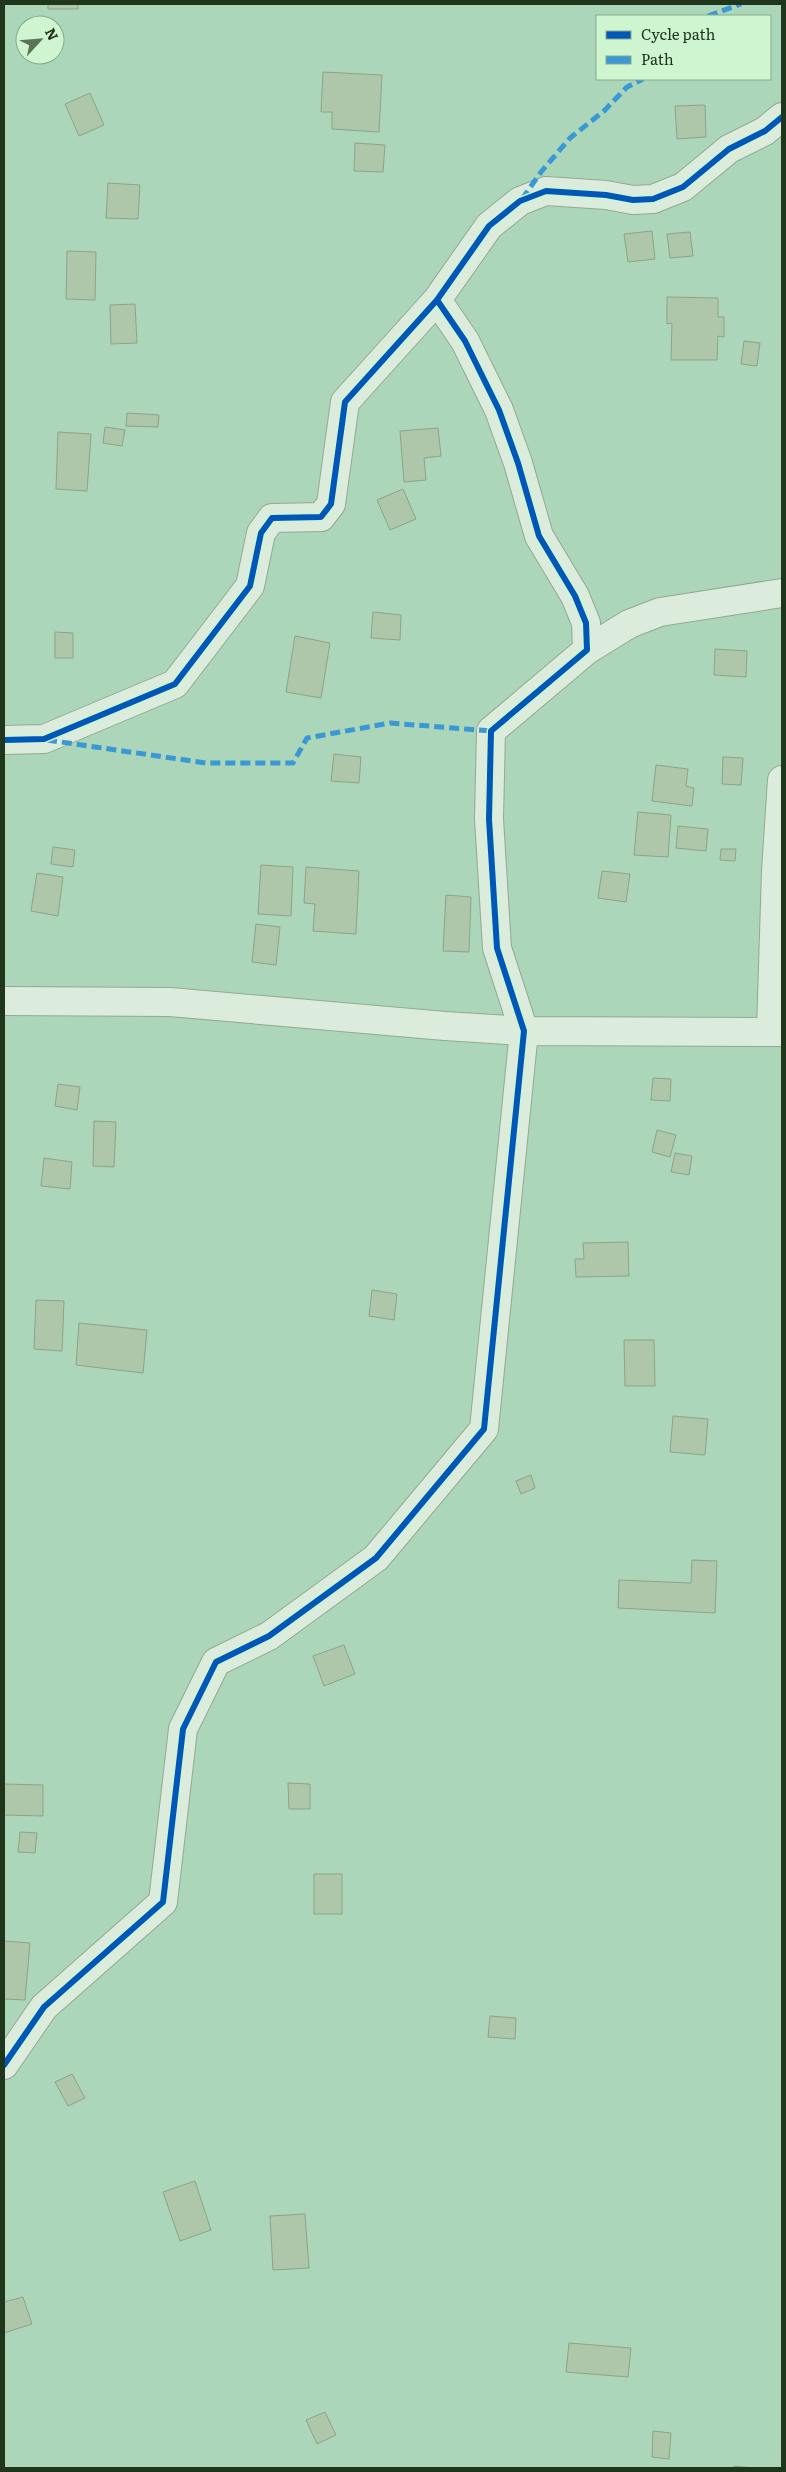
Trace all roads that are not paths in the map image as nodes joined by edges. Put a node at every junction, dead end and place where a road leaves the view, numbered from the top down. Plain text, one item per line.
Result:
1 (782, 117) edge
2 (437, 300) junction
3 (782, 594) edge
4 (587, 650) junction
5 (4, 740) edge
6 (782, 780) edge
7 (4, 1001) edge
8 (524, 1031) junction
9 (777, 1032) edge
10 (4, 2065) edge

1 - 2 street
2 - 4 street
2 - 5 street
3 - 4 street
4 - 8 street
6 - 9 street
7 - 8 street
8 - 9 street
8 - 10 street

